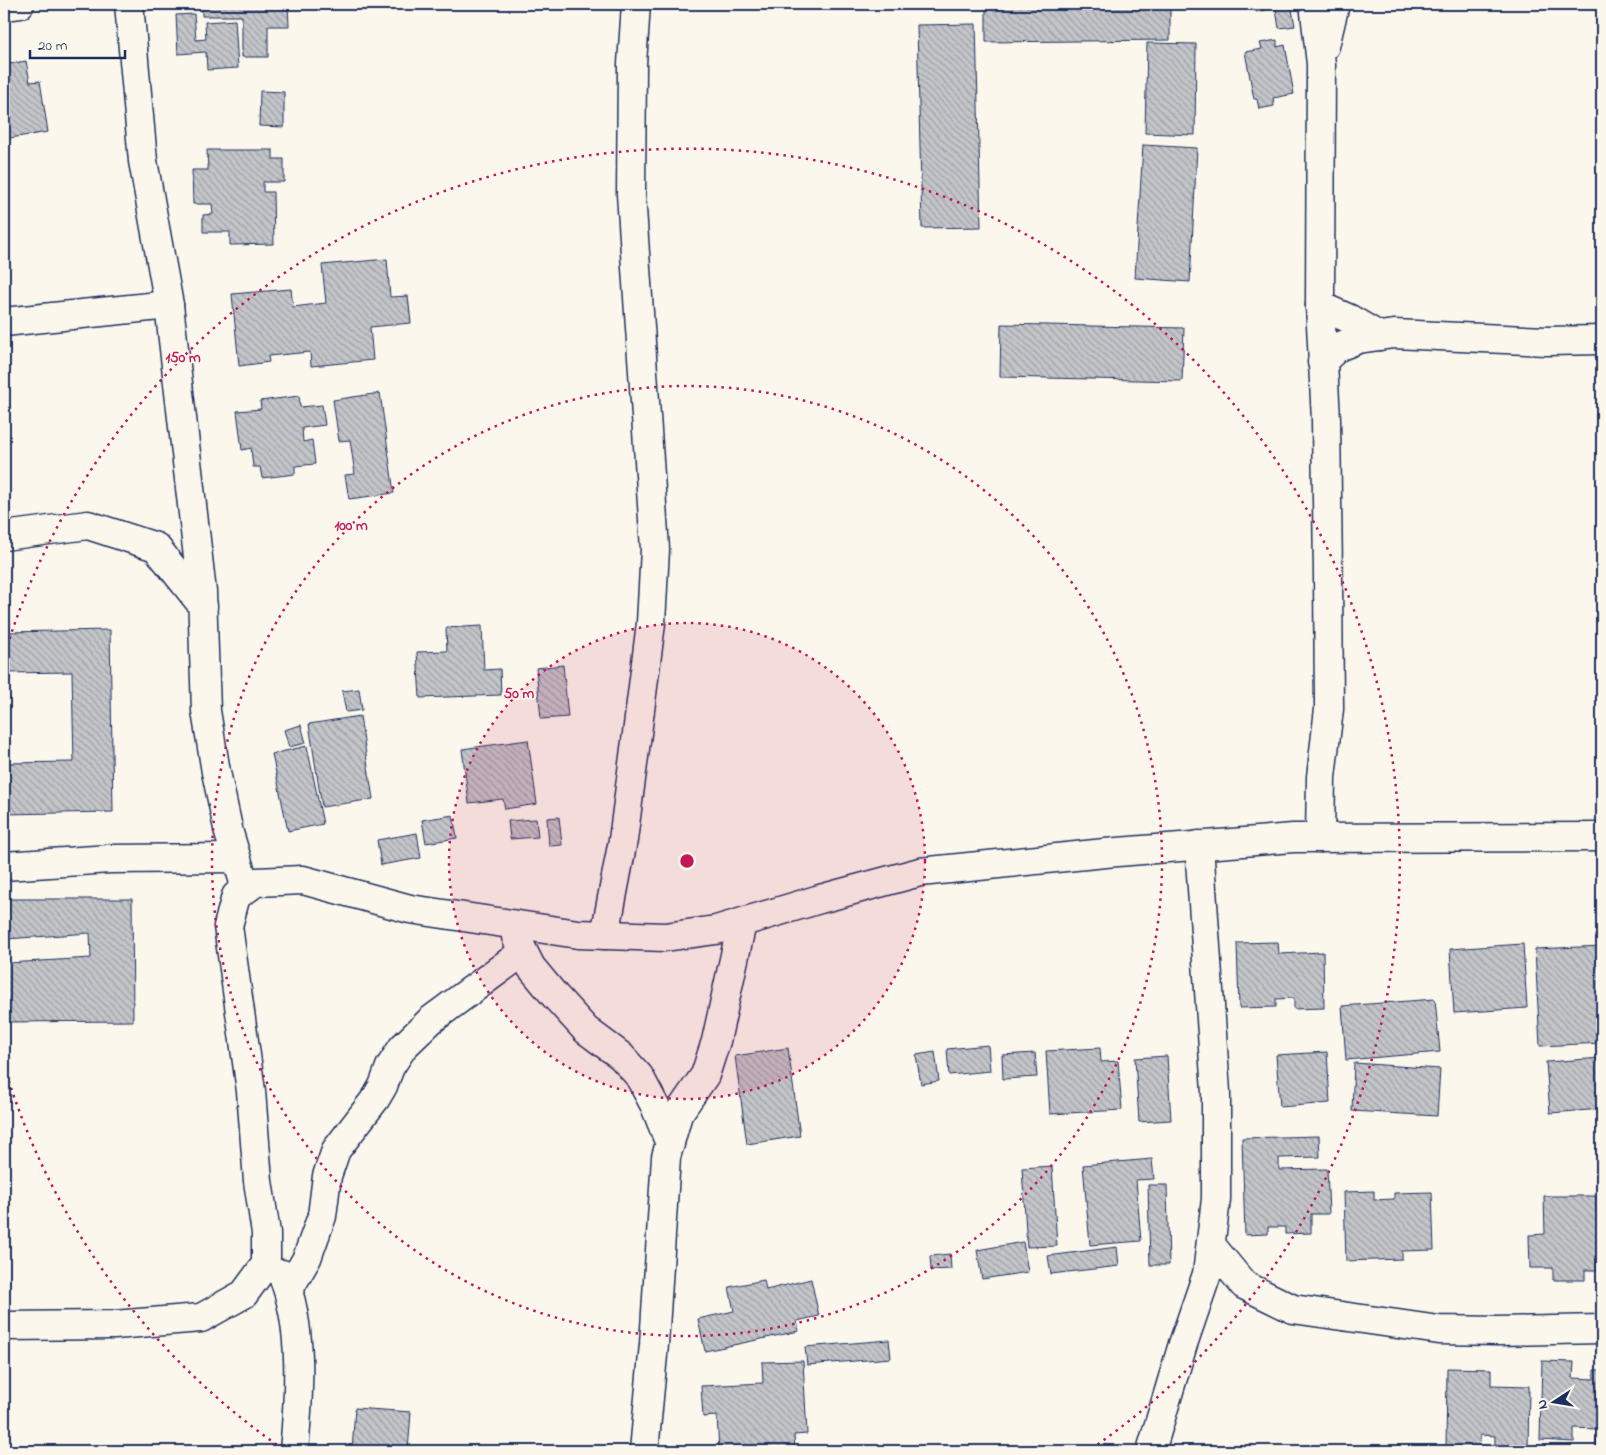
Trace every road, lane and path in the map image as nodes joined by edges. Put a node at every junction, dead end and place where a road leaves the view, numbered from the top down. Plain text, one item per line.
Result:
1 (20, 4) edge
2 (129, 4) edge
3 (636, 4) edge
4 (1314, 4) edge
5 (1335, 4) edge
6 (4, 6) edge
7 (1321, 64) junction
8 (169, 305) junction
9 (1320, 306) junction
10 (4, 322) edge
11 (1379, 336) junction
12 (1602, 340) edge
13 (1322, 362) junction
14 (4, 536) edge
15 (203, 606) junction
16 (1320, 838) junction
17 (1602, 838) edge
18 (1199, 846) junction
19 (236, 858) junction
20 (4, 866) edge
21 (246, 889) junction
22 (742, 923) junction
23 (511, 924) junction
24 (605, 935) junction
25 (523, 952) junction
26 (670, 1144) junction
27 (266, 1233) junction
28 (1211, 1245) junction
29 (289, 1289) junction
30 (4, 1326) edge
31 (1602, 1330) edge
32 (294, 1451) edge
33 (644, 1451) edge
34 (1151, 1451) edge

1 - 6 street
2 - 8 street
3 - 24 street
4 - 7 street
5 - 7 street
7 - 9 street
8 - 10 street
8 - 15 street
9 - 11 street
9 - 13 street
11 - 12 street
11 - 13 street
13 - 16 street
14 - 15 street
15 - 19 street
16 - 17 street
16 - 18 street
18 - 22 street
18 - 28 street
19 - 20 street
19 - 21 street
21 - 23 street
21 - 27 street
22 - 24 street
22 - 26 street
23 - 24 street
23 - 25 street
25 - 26 street
25 - 29 street
26 - 33 street
27 - 29 street
27 - 30 street
28 - 31 street
28 - 34 street
29 - 32 street

